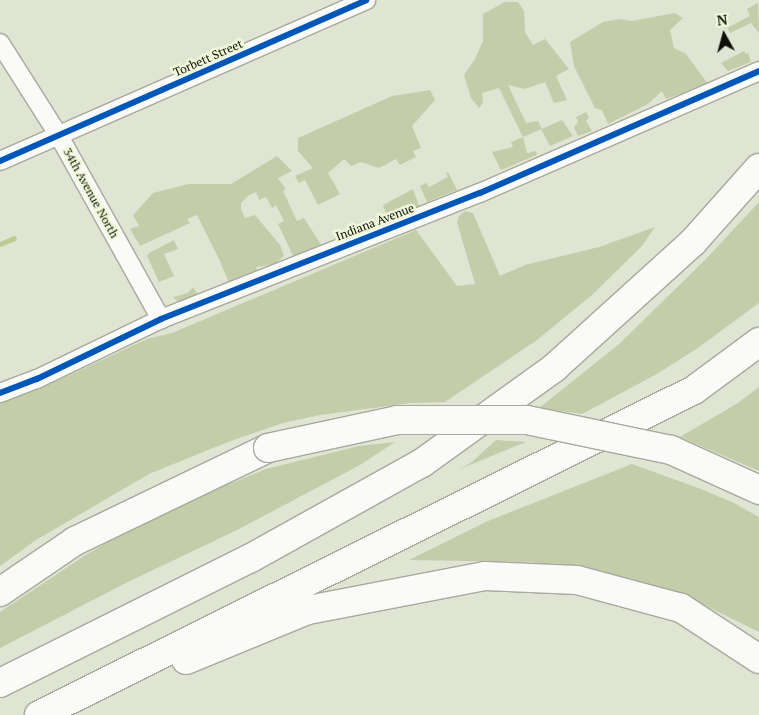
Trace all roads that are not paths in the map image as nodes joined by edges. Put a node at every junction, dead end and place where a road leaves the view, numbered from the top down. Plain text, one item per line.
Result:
1 (366, 0) edge
2 (0, 43) edge
3 (759, 71) edge
4 (59, 136) junction
5 (0, 161) edge
6 (759, 168) edge
7 (161, 319) junction
8 (759, 342) edge
9 (0, 393) edge
10 (759, 490) edge
11 (0, 592) edge
12 (759, 659) edge
13 (0, 683) edge
14 (39, 715) edge
15 (52, 715) edge

1 - 4 street, Torbett Street
2 - 4 street, 34th Avenue North
3 - 7 street, Indiana Avenue
4 - 5 street, Torbett Street
4 - 7 street, 34th Avenue North
6 - 13 highway
7 - 9 street, Indiana Avenue
8 - 14 highway
10 - 11 highway, bridge
12 - 15 highway

